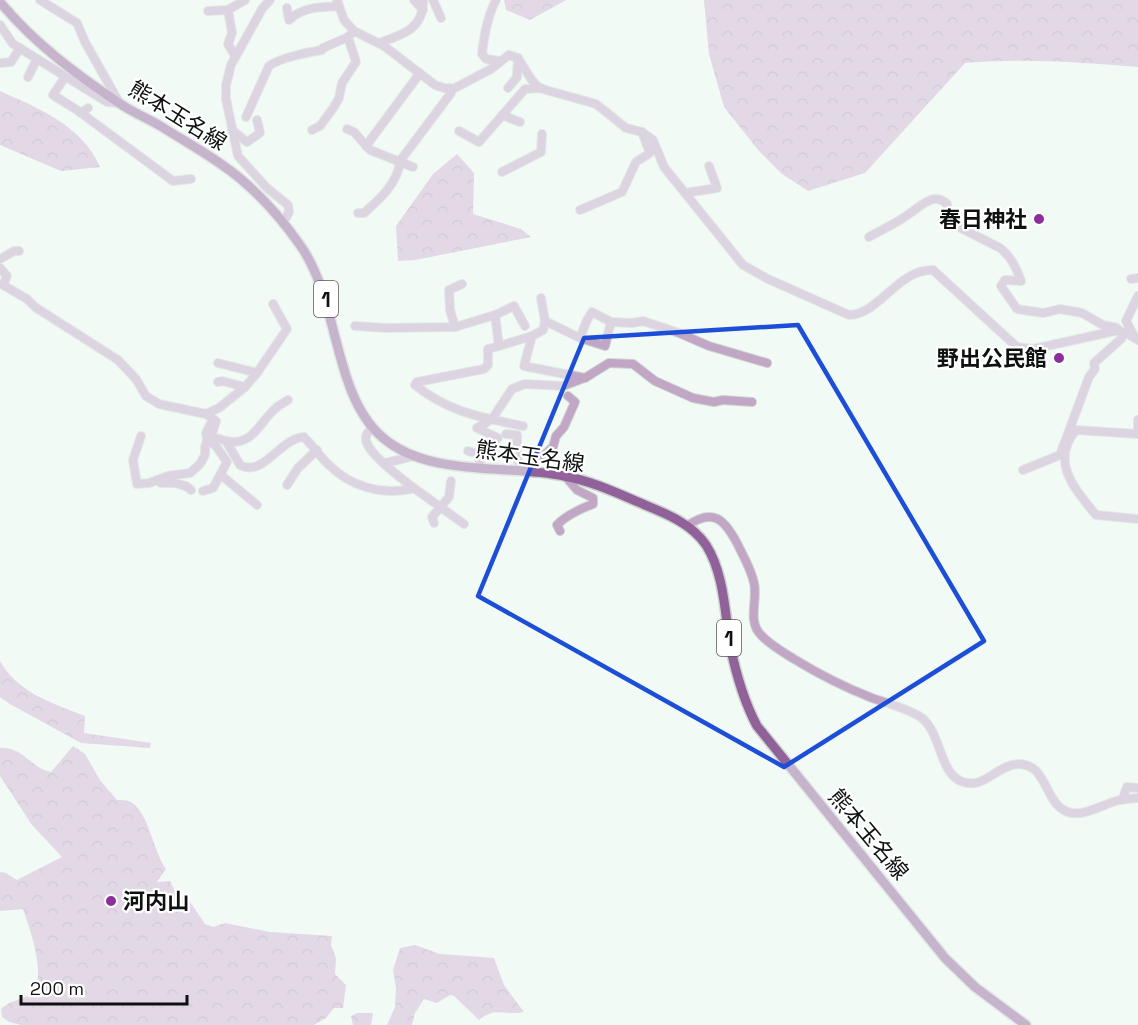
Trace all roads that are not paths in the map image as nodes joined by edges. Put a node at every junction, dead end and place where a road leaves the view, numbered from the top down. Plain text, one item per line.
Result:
1 (40, 0) edge
2 (245, 0) edge
3 (270, 0) edge
4 (414, 0) edge
5 (423, 0) edge
6 (433, 0) edge
7 (496, 0) edge
8 (0, 2) edge
9 (338, 3) edge
10 (286, 8) dead end
11 (228, 10) junction
12 (423, 10) junction
13 (208, 11) dead end
14 (441, 18) dead end
15 (0, 25) edge
16 (351, 34) junction
17 (379, 43) junction
18 (20, 48) junction
19 (234, 56) junction
20 (0, 57) edge
21 (518, 58) junction
22 (37, 59) junction
23 (500, 61) junction
24 (10, 62) junction
25 (0, 63) edge
26 (420, 73) junction
27 (28, 76) dead end
28 (65, 77) junction
29 (450, 88) junction
30 (508, 88) dead end
31 (541, 88) junction
32 (120, 104) junction
33 (502, 115) junction
34 (246, 117) dead end
35 (257, 120) dead end
36 (520, 122) dead end
37 (347, 129) dead end
38 (232, 130) junction
39 (312, 130) dead end
40 (459, 131) dead end
41 (642, 132) junction
42 (542, 134) dead end
43 (366, 146) junction
44 (400, 161) junction
45 (709, 166) dead end
46 (414, 167) dead end
47 (502, 172) dead end
48 (191, 179) dead end
49 (685, 194) junction
50 (580, 210) dead end
51 (358, 213) dead end
52 (283, 223) junction
53 (869, 237) dead end
54 (19, 251) dead end
55 (0, 259) edge
56 (0, 268) edge
57 (462, 284) dead end
58 (1, 285) edge
59 (1138, 296) edge
60 (541, 298) dead end
61 (273, 304) dead end
62 (495, 315) junction
63 (545, 321) junction
64 (611, 322) junction
65 (355, 326) dead end
66 (525, 326) dead end
67 (455, 327) junction
68 (1122, 332) junction
69 (532, 336) junction
70 (580, 338) junction
71 (1136, 339) edge
72 (500, 346) junction
73 (218, 363) dead end
74 (767, 363) dead end
75 (257, 373) junction
76 (585, 378) junction
77 (218, 382) dead end
78 (245, 387) junction
79 (568, 396) dead end
80 (288, 400) dead end
81 (753, 402) dead end
82 (209, 416) junction
83 (492, 419) junction
84 (1138, 420) edge
85 (523, 426) dead end
86 (373, 427) junction
87 (1138, 430) edge
88 (1138, 434) edge
89 (141, 436) dead end
90 (207, 440) junction
91 (226, 441) junction
92 (317, 450) junction
93 (468, 451) dead end
94 (414, 456) junction
95 (385, 463) junction
96 (481, 467) junction
97 (1023, 470) dead end
98 (527, 471) junction
99 (221, 475) junction
100 (564, 476) junction
101 (157, 480) junction
102 (451, 481) dead end
103 (287, 485) dead end
104 (411, 486) junction
105 (190, 490) dead end
106 (203, 491) dead end
107 (257, 505) dead end
108 (442, 506) junction
109 (1138, 519) edge
110 (434, 523) dead end
111 (464, 524) dead end
112 (687, 526) junction
113 (560, 531) dead end
114 (1138, 789) edge
115 (1138, 798) edge
116 (1125, 799) junction
117 (1026, 1025) edge

1 - 32 street
2 - 11 street
3 - 19 street
4 - 12 street
5 - 12 street
6 - 14 street
7 - 23 street
8 - 32 main road, 熊本玉名線 / 1
9 - 10 street
9 - 16 street
11 - 13 street
11 - 19 street
12 - 17 street
15 - 18 street
16 - 17 street
16 - 34 street
16 - 39 street
17 - 26 street
18 - 22 street
18 - 24 street
19 - 38 street
20 - 24 street
21 - 23 street
21 - 30 street
21 - 31 street
22 - 27 street
22 - 28 street
23 - 29 street
24 - 25 street
26 - 29 street
26 - 43 street
28 - 32 street
28 - 48 street
29 - 44 street
31 - 33 street
31 - 41 street
32 - 52 main road, 熊本玉名線 / 1
33 - 36 street
33 - 40 street
35 - 38 street
37 - 43 street
38 - 52 street
41 - 49 street
41 - 50 street
42 - 47 street
43 - 44 street
44 - 46 street
44 - 51 street
45 - 49 street
49 - 68 street
52 - 86 main road, 熊本玉名線 / 1
53 - 68 street
54 - 55 street
56 - 58 street
57 - 67 street
58 - 82 street
59 - 71 street
60 - 63 street
61 - 75 street
62 - 66 street
62 - 67 street
62 - 72 street
63 - 69 street
63 - 70 street
64 - 70 street
64 - 70 street
64 - 74 street
65 - 67 street
68 - 71 street
68 - 97 street
69 - 72 street
69 - 76 street
72 - 83 street
73 - 75 street
75 - 78 street
76 - 81 street
76 - 83 street
77 - 78 street
78 - 82 street
79 - 98 street
80 - 91 street
82 - 90 street
82 - 91 street
83 - 85 street
83 - 98 street
84 - 87 street
86 - 94 main road, 熊本玉名線 / 1
86 - 95 street
88 - 109 street
89 - 101 street
90 - 99 street
90 - 101 street
91 - 92 street
92 - 103 street
92 - 104 street
93 - 96 street
94 - 95 street
94 - 96 main road, 熊本玉名線 / 1
95 - 104 street
96 - 98 main road, 熊本玉名線 / 1
98 - 100 main road, 熊本玉名線 / 1
99 - 106 street
99 - 107 street
100 - 112 main road, 熊本玉名線 / 1
100 - 113 street
101 - 105 street
102 - 108 street
104 - 108 street
108 - 110 street
108 - 111 street
112 - 116 street
112 - 117 main road, 熊本玉名線 / 1
114 - 116 street
115 - 116 street

